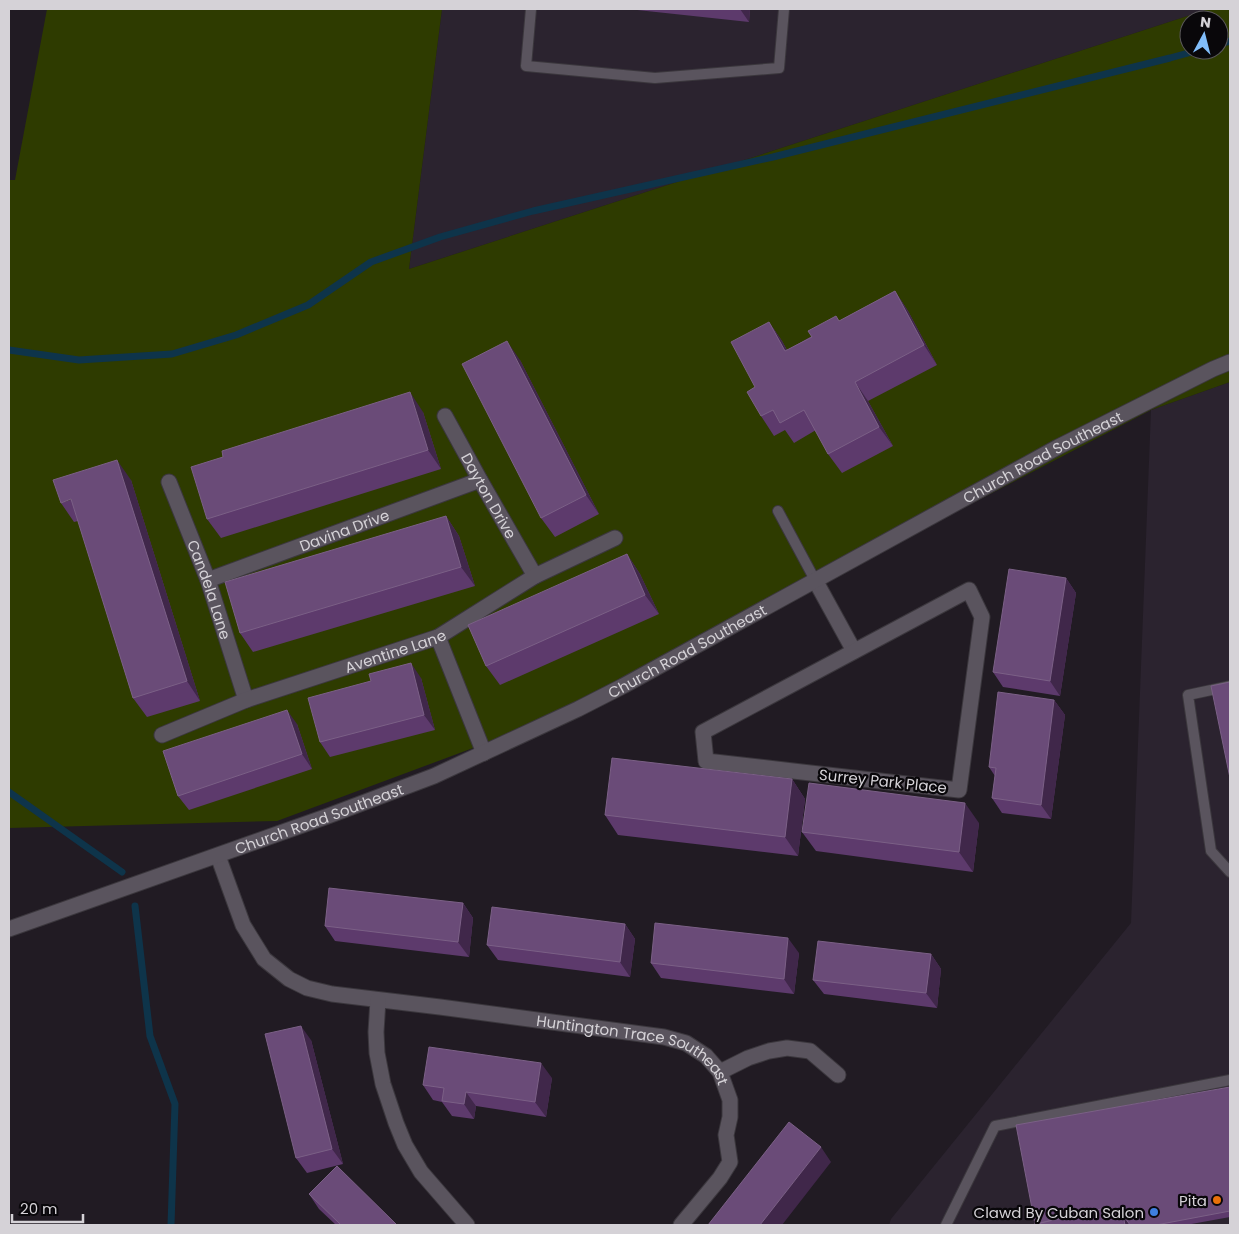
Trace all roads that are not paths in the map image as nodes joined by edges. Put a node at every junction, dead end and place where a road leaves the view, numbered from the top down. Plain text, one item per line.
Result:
1 (531, 9) edge
2 (784, 9) edge
3 (1230, 362) edge
4 (445, 416) dead end
5 (480, 480) junction
6 (168, 482) dead end
7 (778, 511) dead end
8 (615, 538) dead end
9 (535, 576) junction
10 (208, 580) junction
11 (815, 580) junction
12 (438, 637) junction
13 (854, 651) junction
14 (1230, 686) edge
15 (246, 700) junction
16 (162, 735) dead end
17 (484, 753) junction
18 (218, 856) junction
19 (1230, 872) edge
20 (9, 930) edge
21 (378, 1000) junction
22 (720, 1072) junction
23 (838, 1075) dead end
24 (1230, 1080) edge
25 (467, 1225) edge
26 (681, 1225) edge
27 (946, 1225) edge

1 - 2 lane
3 - 11 street, Church Road Southeast
4 - 5 street, Dayton Drive
5 - 9 street, Dayton Drive
5 - 10 street, Davina Drive
6 - 10 street, Candela Lane
7 - 11 lane
8 - 9 street, Aventine Lane
9 - 12 street, Aventine Lane
10 - 15 street, Candela Lane
11 - 13 street
11 - 17 street, Church Road Southeast
12 - 15 street, Aventine Lane
12 - 17 street
13 - 13 street, Surrey Park Place
14 - 19 lane
15 - 16 street, Aventine Lane
17 - 18 street, Church Road Southeast
18 - 20 street, Church Road Southeast
18 - 21 street, Huntington Trace Southeast
21 - 22 street, Huntington Trace Southeast
21 - 25 street
22 - 23 street
22 - 26 street, Huntington Trace Southeast
24 - 27 lane

